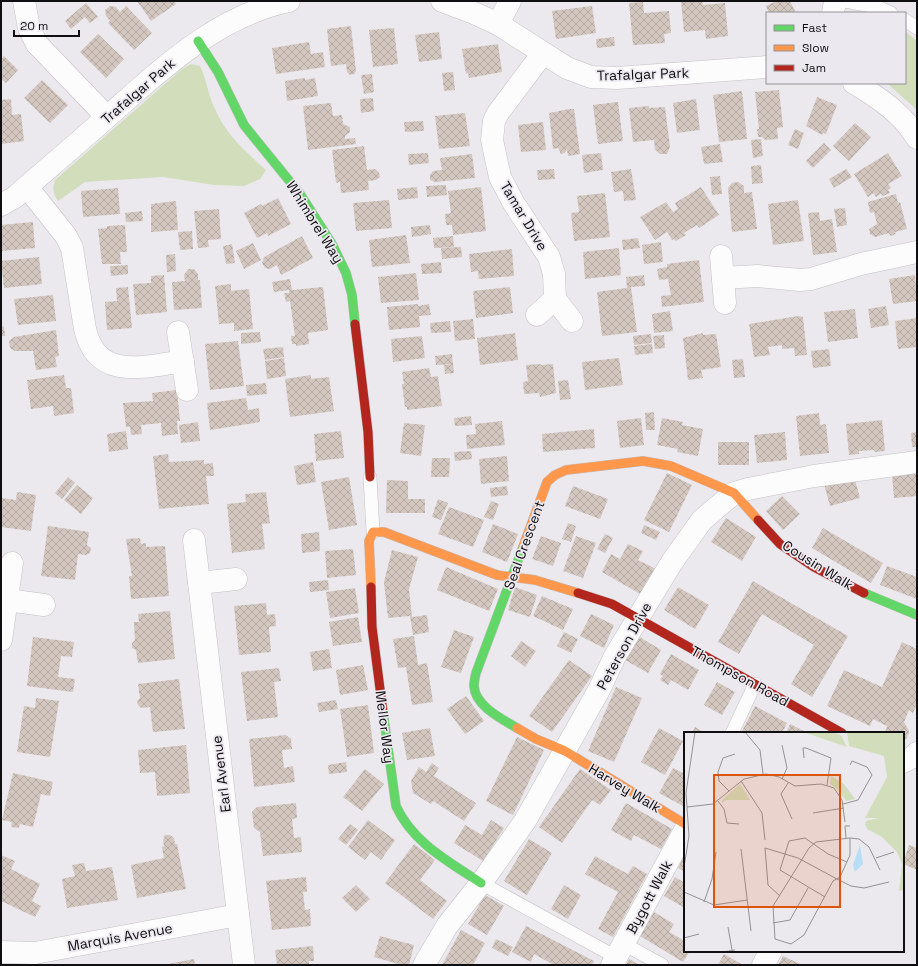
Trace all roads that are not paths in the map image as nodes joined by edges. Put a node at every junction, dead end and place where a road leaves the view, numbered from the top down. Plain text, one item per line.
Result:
1 (24, 1) edge
2 (289, 1) edge
3 (442, 1) edge
4 (510, 1) edge
5 (835, 1) edge
6 (845, 1) edge
7 (833, 12) edge
8 (889, 12) edge
9 (906, 21) edge
10 (498, 24) junction
11 (917, 28) edge
12 (198, 41) junction
13 (543, 53) junction
14 (766, 67) edge
15 (856, 84) edge
16 (107, 117) junction
17 (917, 138) edge
18 (27, 187) junction
19 (1, 205) edge
20 (917, 252) edge
21 (720, 256) dead end
22 (723, 278) junction
23 (555, 299) junction
24 (726, 304) dead end
25 (537, 315) dead end
26 (572, 321) dead end
27 (178, 332) dead end
28 (182, 361) junction
29 (187, 390) dead end
30 (917, 462) edge
31 (370, 477) joint
32 (734, 493) junction
33 (373, 532) junction
34 (194, 540) dead end
35 (12, 563) dead end
36 (513, 577) junction
37 (236, 579) dead end
38 (199, 583) junction
39 (7, 600) junction
40 (44, 605) dead end
41 (917, 614) edge
42 (639, 619) junction
43 (1, 640) edge
44 (755, 684) junction
45 (732, 732) edge
46 (840, 732) edge
47 (565, 751) junction
48 (917, 753) edge
49 (904, 762) edge
50 (904, 764) edge
51 (917, 772) edge
52 (684, 823) edge
53 (684, 832) edge
54 (481, 883) junction
55 (238, 915) junction
56 (1, 952) edge
57 (770, 952) edge
58 (617, 956) edge
59 (244, 965) edge
60 (424, 965) edge
61 (662, 965) edge
62 (763, 965) edge

1 - 16 street
2 - 12 street, Trafalgar Park
3 - 10 street, Trafalgar Park
4 - 10 street
5 - 7 street
6 - 8 lane
9 - 11 lane
10 - 13 street, Trafalgar Park
12 - 16 street, Trafalgar Park
12 - 31 street, Whimbrel Way
13 - 14 street, Trafalgar Park
13 - 23 street, Tamar Drive
15 - 17 street
16 - 18 street, Trafalgar Park
18 - 19 street, Trafalgar Park
18 - 28 street
20 - 22 street
21 - 22 street
22 - 24 street
23 - 25 street
23 - 26 street
27 - 28 street
28 - 29 street
30 - 32 street, Peterson Drive
31 - 33 lane, Mellor Way
32 - 36 street, Seal Crescent
32 - 41 street, Cousin Walk
32 - 42 street, Peterson Drive
33 - 36 street
33 - 54 street, Mellor Way
34 - 38 street, Earl Avenue
35 - 39 street
36 - 42 street
36 - 47 street, Seal Crescent
37 - 38 street
38 - 55 street, Earl Avenue
39 - 40 street
39 - 43 street
42 - 44 street, Thompson Road
42 - 47 street, Peterson Drive
44 - 45 lane
44 - 46 street, Thompson Road
47 - 52 street, Harvey Walk
47 - 54 street, Peterson Drive
48 - 49 street
50 - 51 street
53 - 58 street, Bygott Walk
54 - 58 lane
54 - 60 street, Peterson Drive
55 - 56 street, Marquis Avenue
55 - 59 street, Earl Avenue
57 - 62 street
58 - 61 lane

